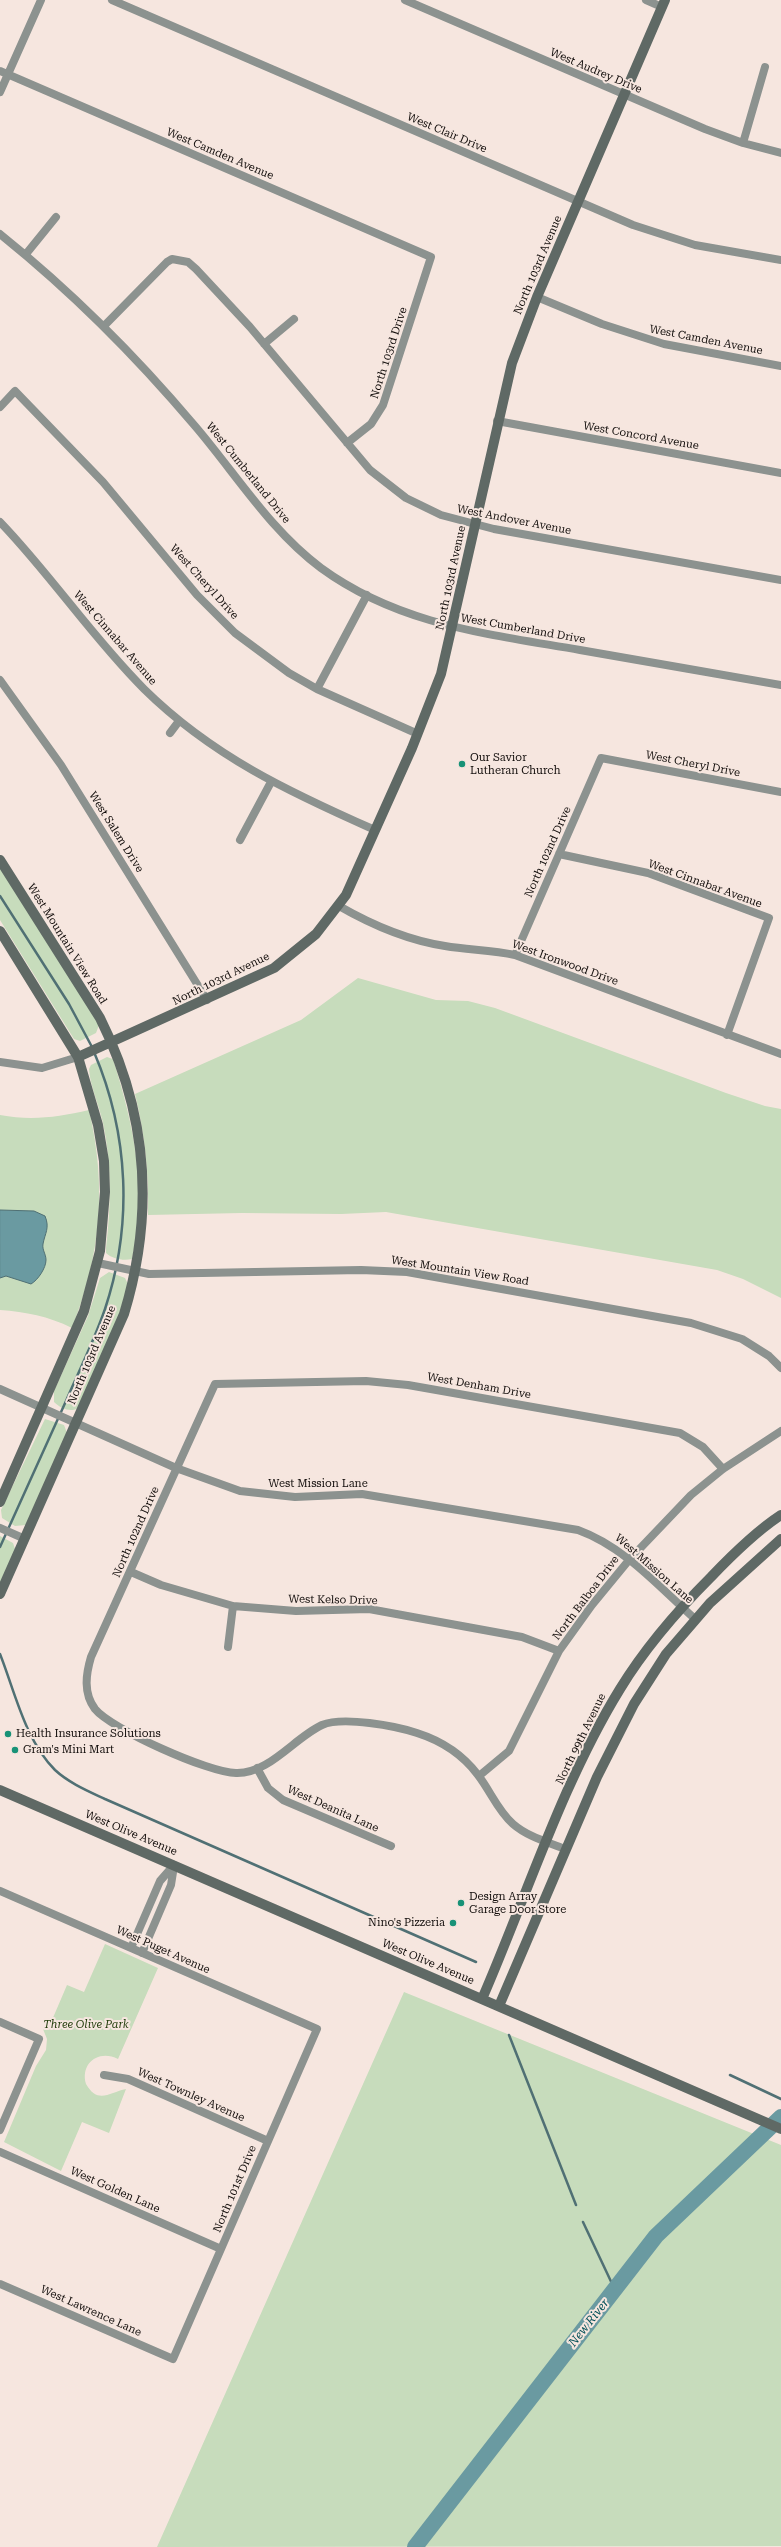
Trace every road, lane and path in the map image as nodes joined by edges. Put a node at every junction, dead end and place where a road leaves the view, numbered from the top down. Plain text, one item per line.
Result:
1 (41, 0) edge
2 (112, 0) edge
3 (405, 0) edge
4 (646, 0) edge
5 (664, 4) edge
6 (765, 67) dead end
7 (0, 71) edge
8 (8, 75) junction
9 (0, 92) edge
10 (624, 95) junction
11 (743, 143) junction
12 (781, 153) edge
13 (579, 202) junction
14 (56, 217) dead end
15 (0, 234) edge
16 (26, 254) junction
17 (431, 257) joint
18 (781, 260) edge
19 (537, 297) junction
20 (294, 319) dead end
21 (104, 326) junction
22 (264, 344) junction
23 (781, 366) edge
24 (0, 407) edge
25 (497, 421) junction
26 (347, 444) junction
27 (781, 473) edge
28 (0, 522) edge
29 (475, 525) junction
30 (781, 580) edge
31 (366, 596) junction
32 (453, 628) junction
33 (0, 680) edge
34 (781, 685) edge
35 (317, 689) junction
36 (179, 721) junction
37 (170, 733) dead end
38 (418, 734) junction
39 (601, 758) joint
40 (271, 782) junction
41 (781, 792) edge
42 (376, 830) junction
43 (240, 840) dead end
44 (559, 854) junction
45 (0, 860) edge
46 (339, 906) junction
47 (0, 931) edge
48 (515, 955) junction
49 (207, 1000) junction
50 (728, 1035) junction
51 (112, 1042) junction
52 (781, 1054) edge
53 (78, 1057) junction
54 (0, 1062) edge
55 (98, 1264) junction
56 (136, 1272) junction
57 (781, 1368) edge
58 (215, 1384) joint
59 (0, 1389) edge
60 (42, 1408) junction
61 (76, 1423) junction
62 (781, 1431) edge
63 (176, 1468) junction
64 (723, 1469) junction
65 (0, 1502) edge
66 (781, 1515) edge
67 (0, 1528) edge
68 (25, 1539) junction
69 (781, 1539) edge
70 (629, 1560) junction
71 (131, 1572) junction
72 (0, 1594) edge
73 (233, 1606) junction
74 (682, 1607) junction
75 (696, 1619) junction
76 (228, 1647) dead end
77 (559, 1651) junction
78 (257, 1768) junction
79 (479, 1776) junction
80 (0, 1790) edge
81 (548, 1842) junction
82 (391, 1846) dead end
83 (565, 1849) junction
84 (174, 1865) junction
85 (0, 1891) edge
86 (131, 1948) junction
87 (142, 1953) junction
88 (482, 1999) junction
89 (499, 2006) junction
90 (0, 2022) edge
91 (317, 2029) joint
92 (104, 2075) dead end
93 (781, 2128) edge
94 (0, 2130) edge
95 (268, 2141) junction
96 (0, 2152) edge
97 (221, 2248) junction
98 (0, 2284) edge
99 (173, 2359) joint

1 - 8 street
2 - 13 street, West Clair Drive
3 - 10 street, West Audrey Drive
4 - 5 street
5 - 10 street, North 103rd Avenue
6 - 11 street
7 - 8 street, West Camden Avenue
8 - 9 street
8 - 17 street, West Camden Avenue
10 - 11 street, West Audrey Drive
10 - 13 street, North 103rd Avenue
11 - 12 street, West Audrey Drive
13 - 18 street, West Clair Drive
13 - 19 street, North 103rd Avenue
14 - 16 street
15 - 16 street, West Cumberland Drive
16 - 21 street, West Cumberland Drive
17 - 26 street, North 103rd Drive
19 - 23 street, West Camden Avenue
19 - 25 street, North 103rd Avenue
20 - 22 street
21 - 22 street, West Andover Avenue
21 - 31 street, West Cumberland Drive
22 - 26 street, West Andover Avenue
24 - 35 street, West Cheryl Drive
25 - 27 street, West Concord Avenue
25 - 29 street, North 103rd Avenue
26 - 29 street, West Andover Avenue
28 - 36 street, West Cinnabar Avenue
29 - 30 street, West Andover Avenue
29 - 32 street, North 103rd Avenue
31 - 32 street, West Cumberland Drive
31 - 35 street
32 - 34 street, West Cumberland Drive
32 - 38 street, North 103rd Avenue
33 - 49 street, West Salem Drive
35 - 38 street, West Cheryl Drive
36 - 37 street
36 - 40 street, West Cinnabar Avenue
38 - 42 street, North 103rd Avenue
39 - 41 street, West Cheryl Drive
39 - 44 street, North 102nd Drive
40 - 42 street, West Cinnabar Avenue
40 - 43 street
42 - 46 street, North 103rd Avenue
44 - 48 street, North 102nd Drive
44 - 50 street, West Cinnabar Avenue
45 - 51 street, West Mountain View Road
46 - 48 street, West Ironwood Drive
46 - 49 street, North 103rd Avenue
47 - 53 street
48 - 50 street, West Ironwood Drive
49 - 51 street, North 103rd Avenue
50 - 52 street, West Ironwood Drive
51 - 53 street, North 103rd Avenue
51 - 56 street, North 103rd Avenue
53 - 54 street
53 - 55 street
55 - 56 street, West Mountain View Road
55 - 60 street
56 - 57 street, West Mountain View Road
56 - 61 street, North 103rd Avenue
58 - 63 street, North 102nd Drive
58 - 64 street, West Denham Drive
59 - 60 street, West Mission Lane
60 - 61 street, West Mission Lane
60 - 65 street
61 - 63 street, West Mission Lane
61 - 68 street, North 103rd Avenue
62 - 64 street, North Balboa Drive
63 - 70 street, West Mission Lane
63 - 71 street, North 102nd Drive
64 - 70 street, North Balboa Drive
66 - 74 street, North 99th Avenue
67 - 68 street
68 - 72 street, North 103rd Avenue
69 - 75 street
70 - 74 street, West Mission Lane
70 - 77 street, North Balboa Drive
71 - 73 street, West Kelso Drive
71 - 78 street, North 102nd Drive
73 - 76 street
73 - 77 street, West Kelso Drive
74 - 75 street, West Mission Lane
74 - 81 street, North 99th Avenue
75 - 83 street
77 - 79 street, North Balboa Drive
78 - 79 street
78 - 82 street, West Deanita Lane
79 - 81 street
80 - 84 street, West Olive Avenue
81 - 83 street
81 - 88 street, North 99th Avenue
83 - 89 street
84 - 86 street
84 - 87 street
84 - 88 street, West Olive Avenue
85 - 86 street, West Puget Avenue
86 - 87 street, West Puget Avenue
87 - 91 street, West Puget Avenue
88 - 89 street, West Olive Avenue
89 - 93 street, West Olive Avenue
90 - 94 street
91 - 95 street, North 101st Drive
92 - 95 street, West Townley Avenue
95 - 97 street, North 101st Drive
96 - 97 street, West Golden Lane
97 - 99 street, North 101st Drive
98 - 99 street, West Lawrence Lane

